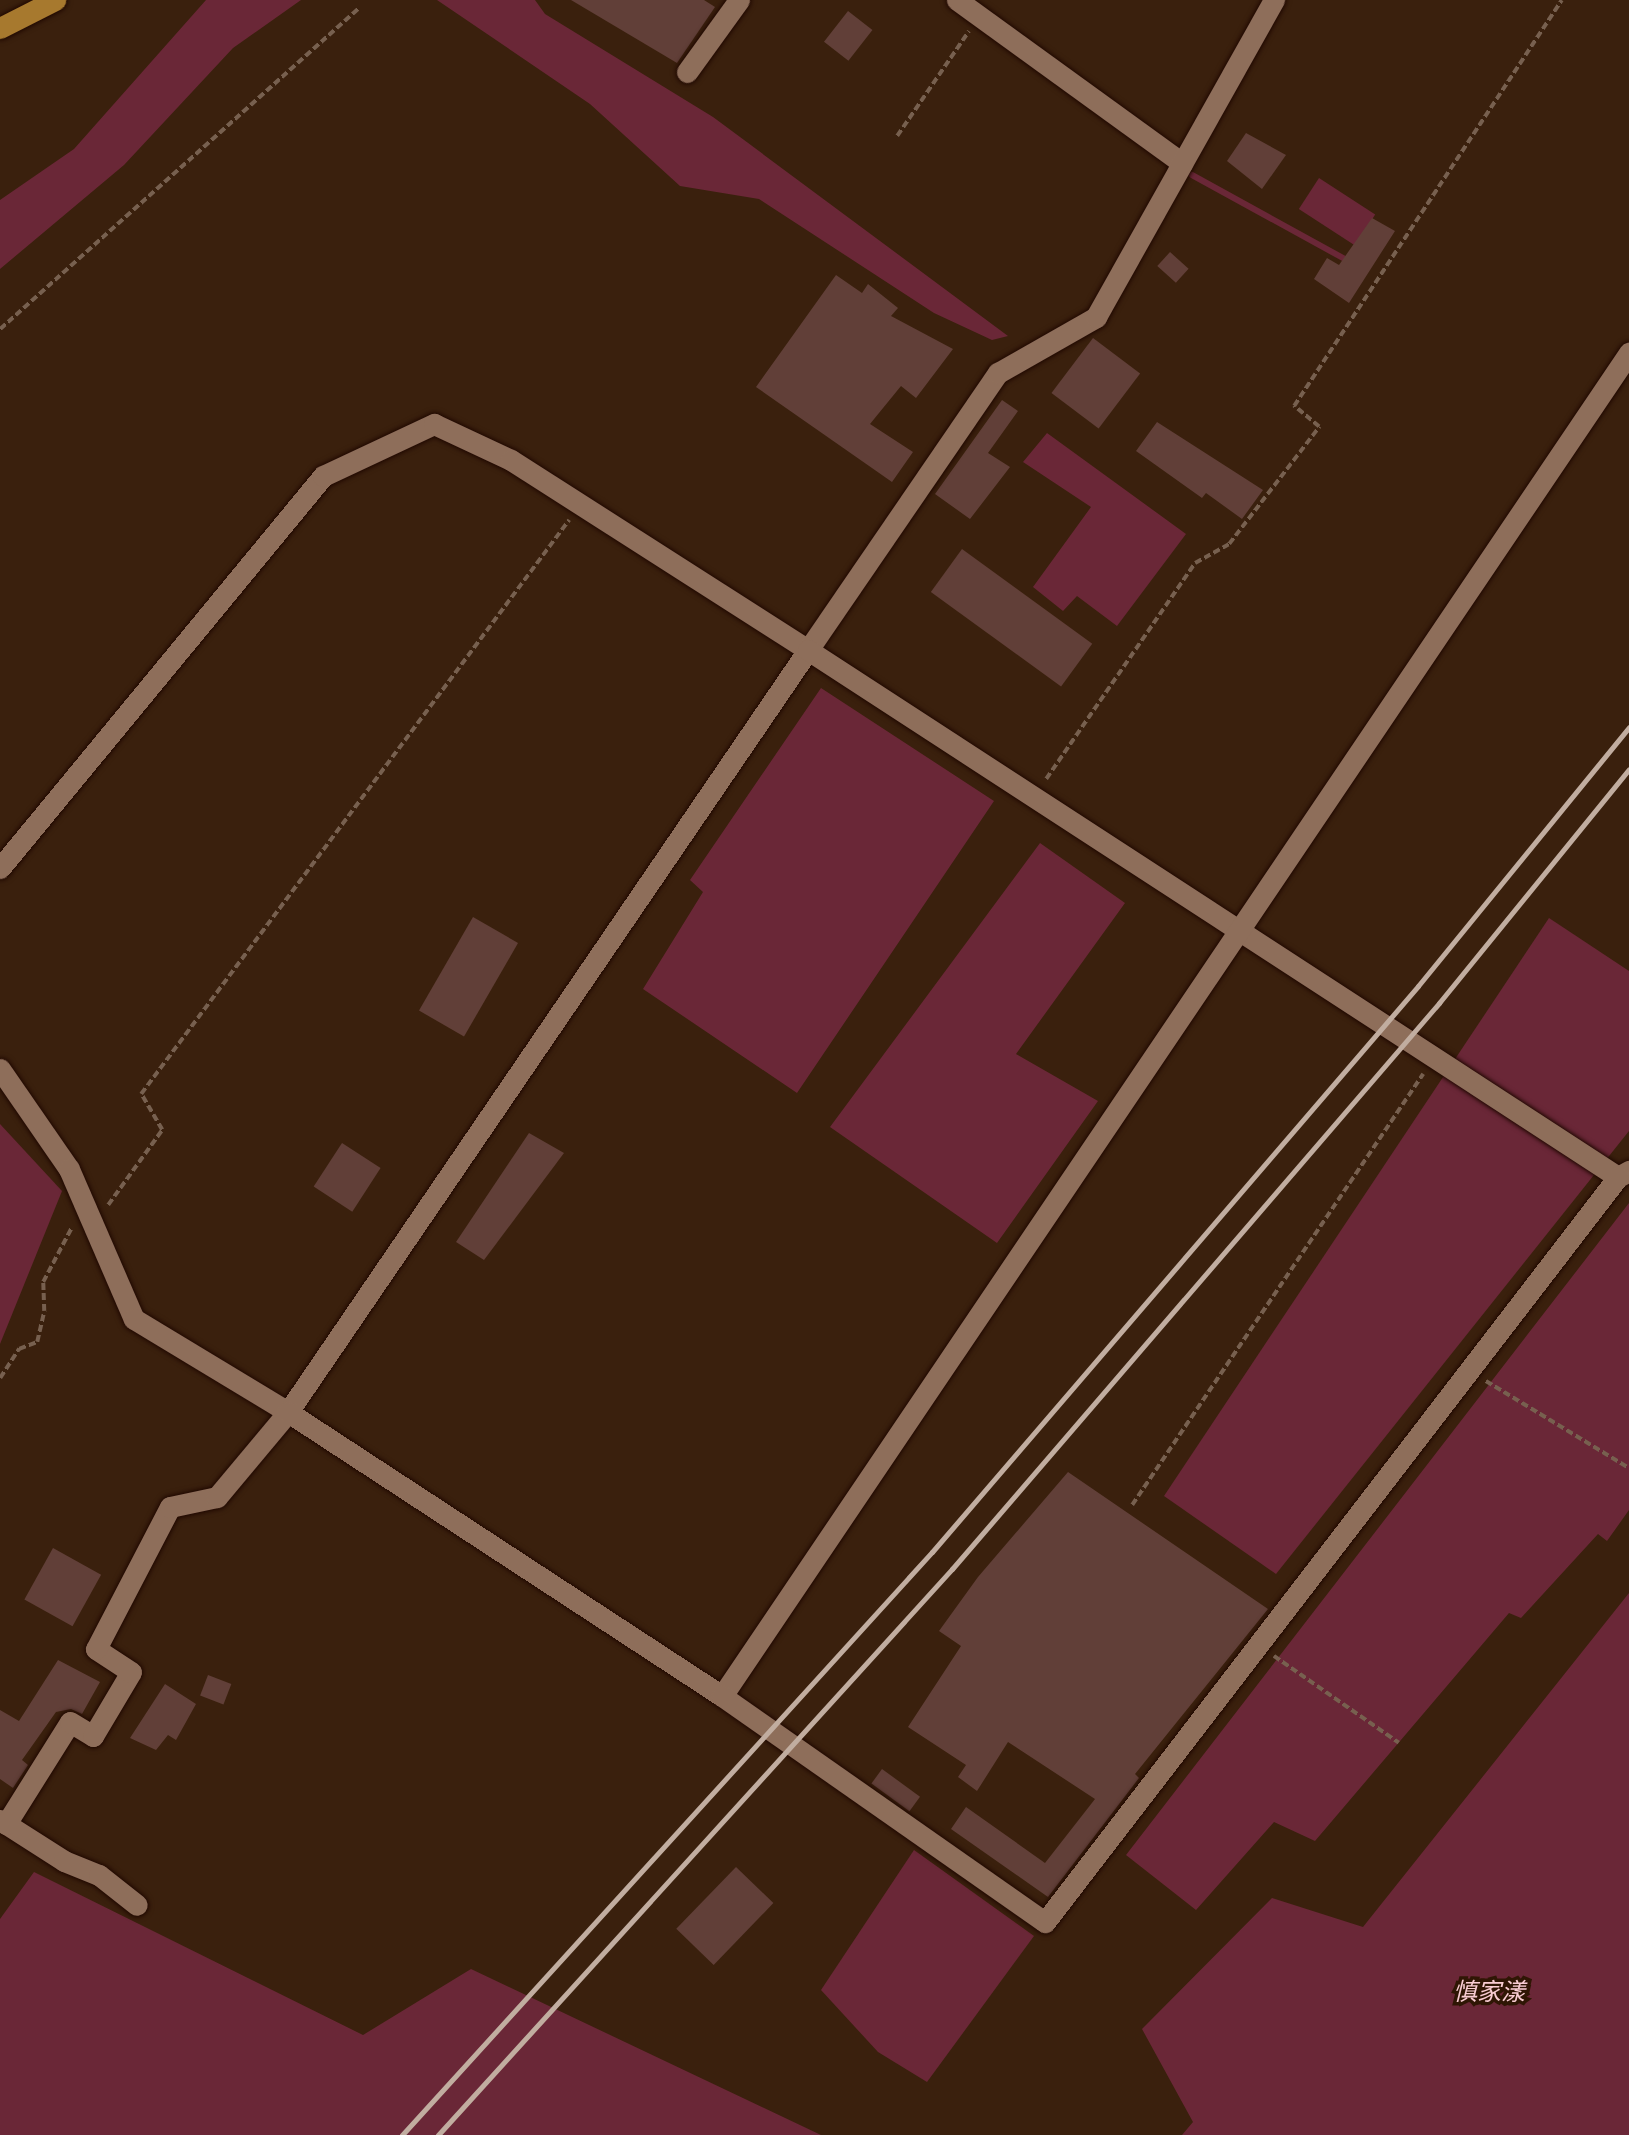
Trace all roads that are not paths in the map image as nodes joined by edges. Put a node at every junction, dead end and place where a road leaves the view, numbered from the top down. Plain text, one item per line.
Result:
1 (55, 0) edge
2 (739, 0) edge
3 (957, 0) edge
4 (1274, 0) edge
5 (985, 8) edge
6 (0, 28) edge
7 (687, 72) dead end
8 (1182, 163) junction
9 (1629, 353) edge
10 (807, 650) junction
11 (0, 868) edge
12 (1239, 931) junction
13 (0, 1069) edge
14 (1624, 1174) edge
15 (288, 1412) junction
16 (722, 1696) junction
17 (3, 1822) edge
18 (137, 1905) dead end

1 - 6 main road
2 - 7 street
3 - 5 street
4 - 8 street
5 - 8 street
8 - 10 street
9 - 12 street
10 - 11 street
10 - 12 street
10 - 15 street
12 - 14 street
12 - 16 street
13 - 15 street
14 - 16 street
15 - 16 street
15 - 17 street
17 - 18 street

